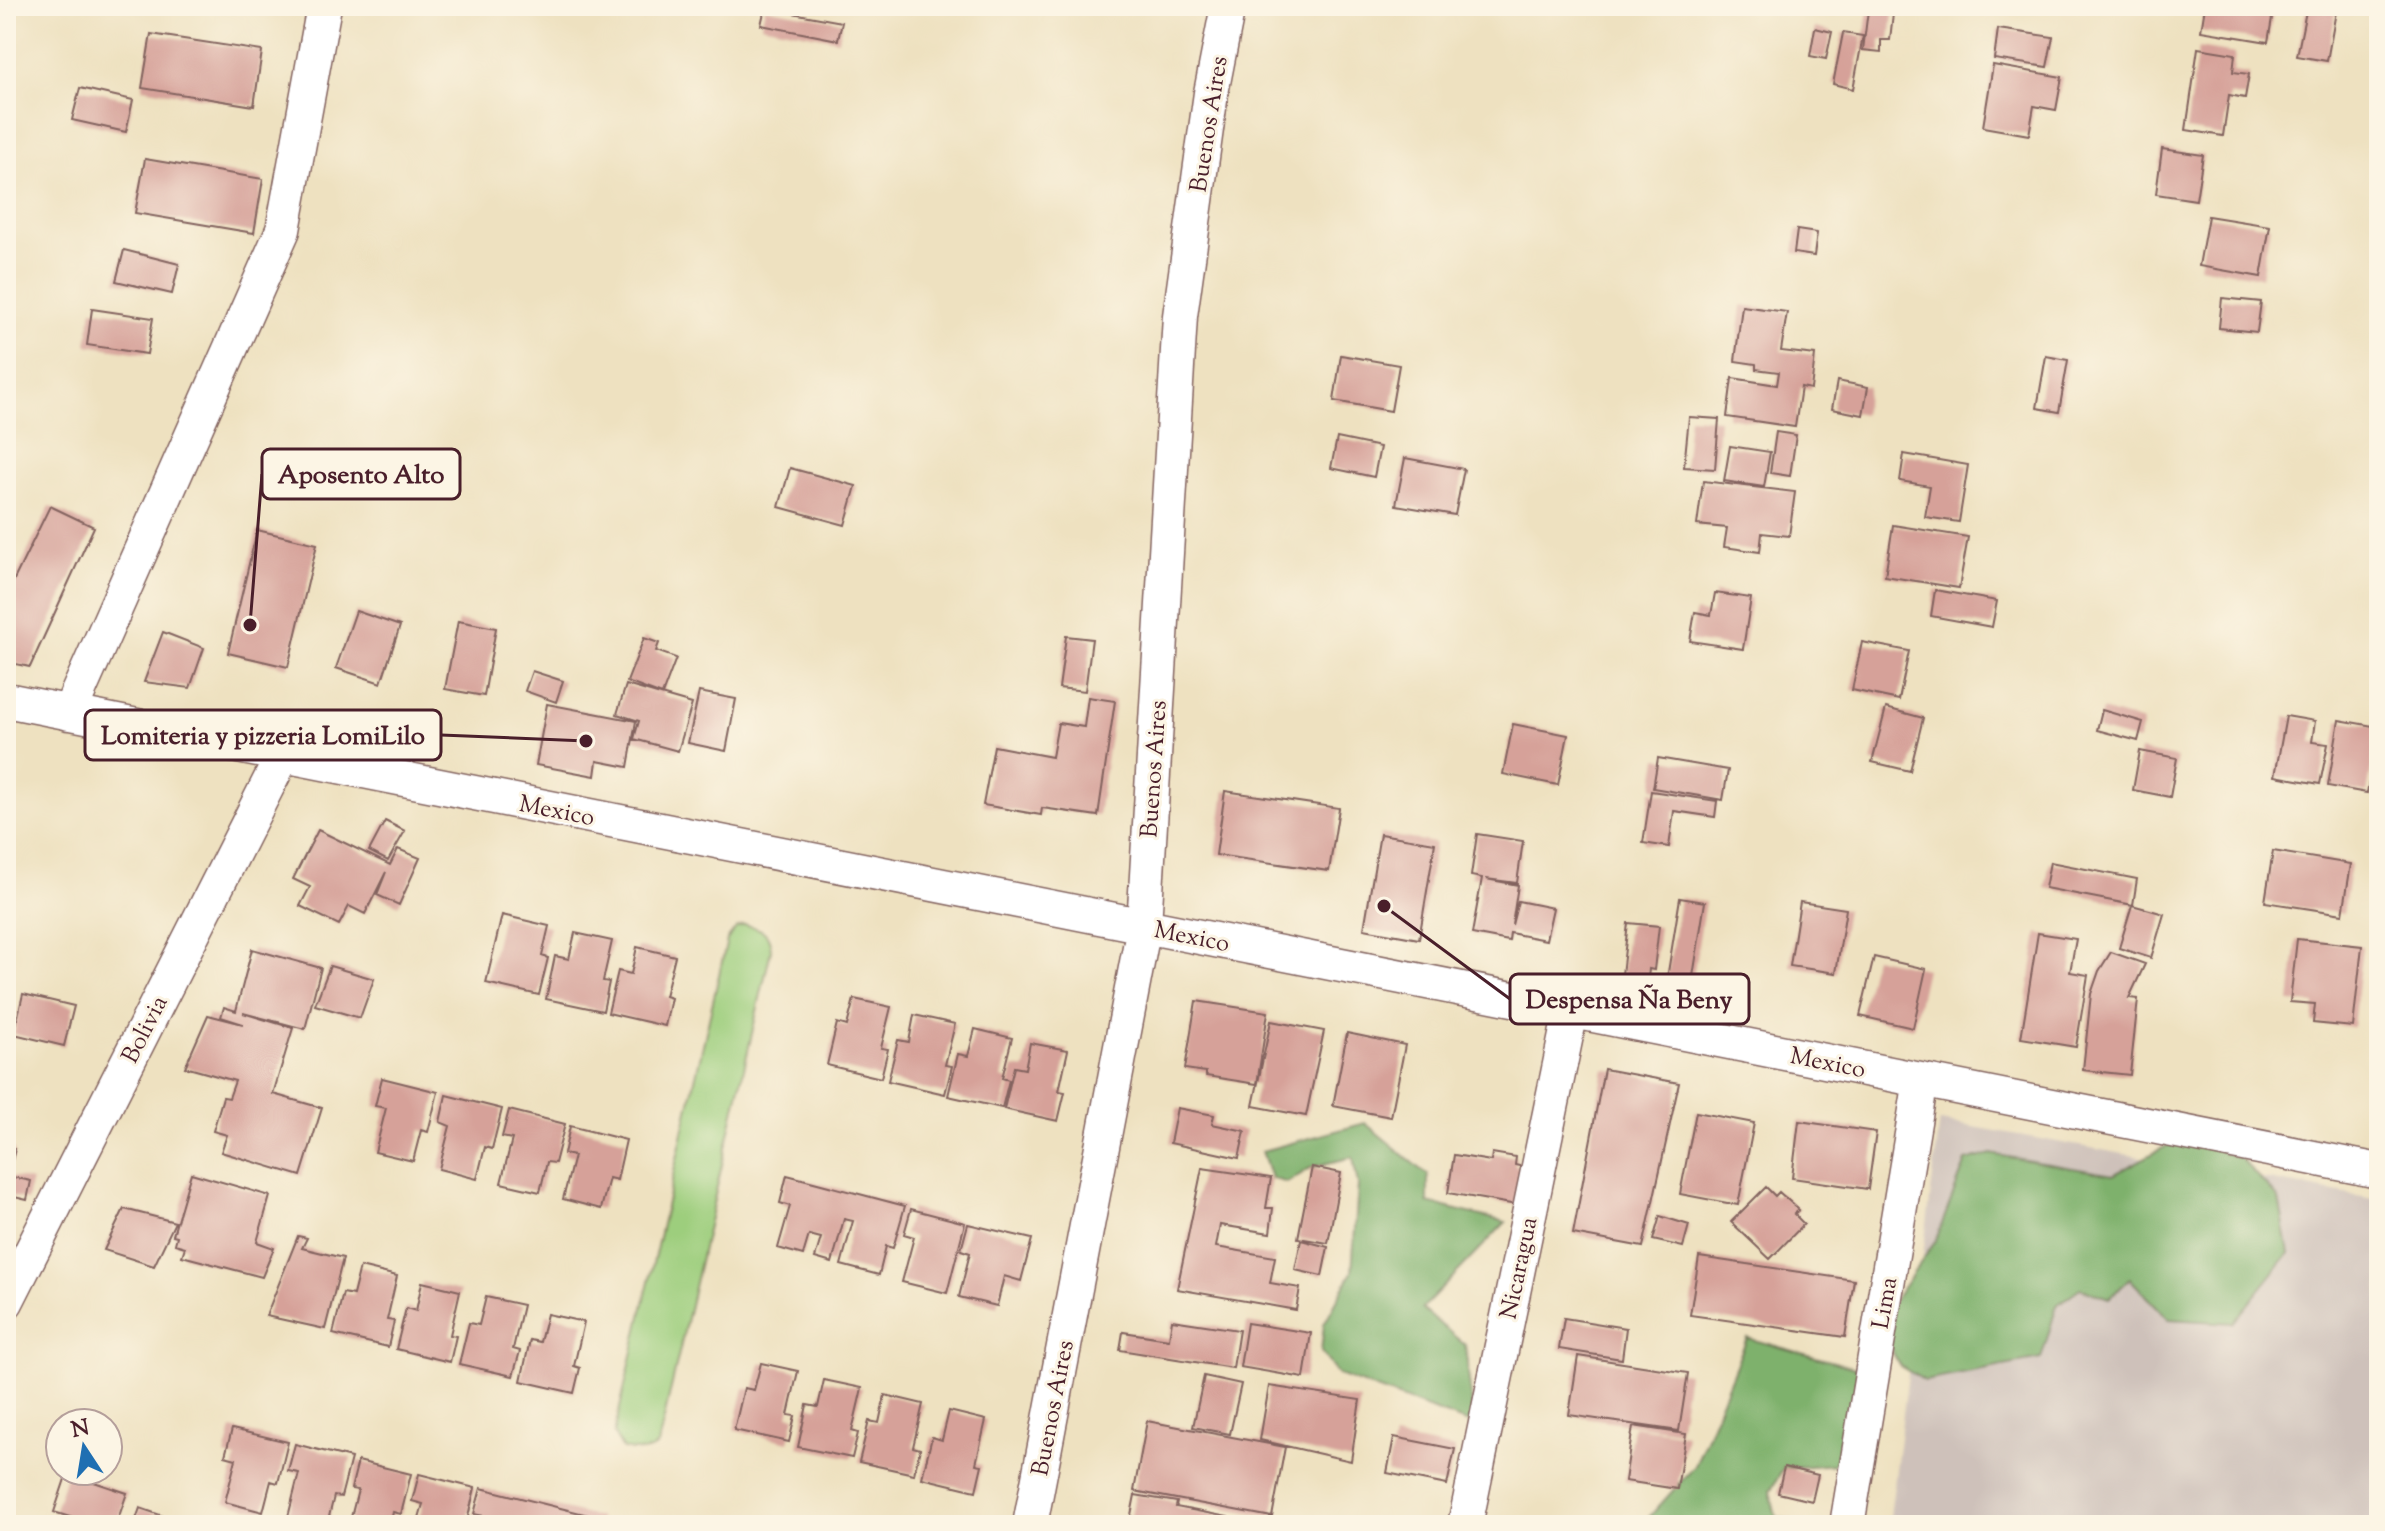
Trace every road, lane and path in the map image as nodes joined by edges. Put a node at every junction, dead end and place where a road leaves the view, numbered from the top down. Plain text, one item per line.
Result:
1 (324, 6) edge
2 (1228, 6) edge
3 (6, 700) edge
4 (69, 713) junction
5 (283, 755) junction
6 (1144, 926) junction
7 (1571, 1011) junction
8 (1921, 1080) junction
9 (2379, 1171) edge
10 (6, 1302) edge
11 (1030, 1525) edge
12 (1465, 1525) edge
13 (1847, 1525) edge

1 - 4 street
2 - 6 street, Buenos Aires
3 - 4 street, Mexico
4 - 5 street, Mexico
5 - 6 street, Mexico
5 - 10 street, Bolivia
6 - 7 street, Mexico
6 - 11 street, Buenos Aires
7 - 8 street, Mexico
7 - 12 street, Nicaragua
8 - 9 street, Mexico
8 - 13 street, Lima

